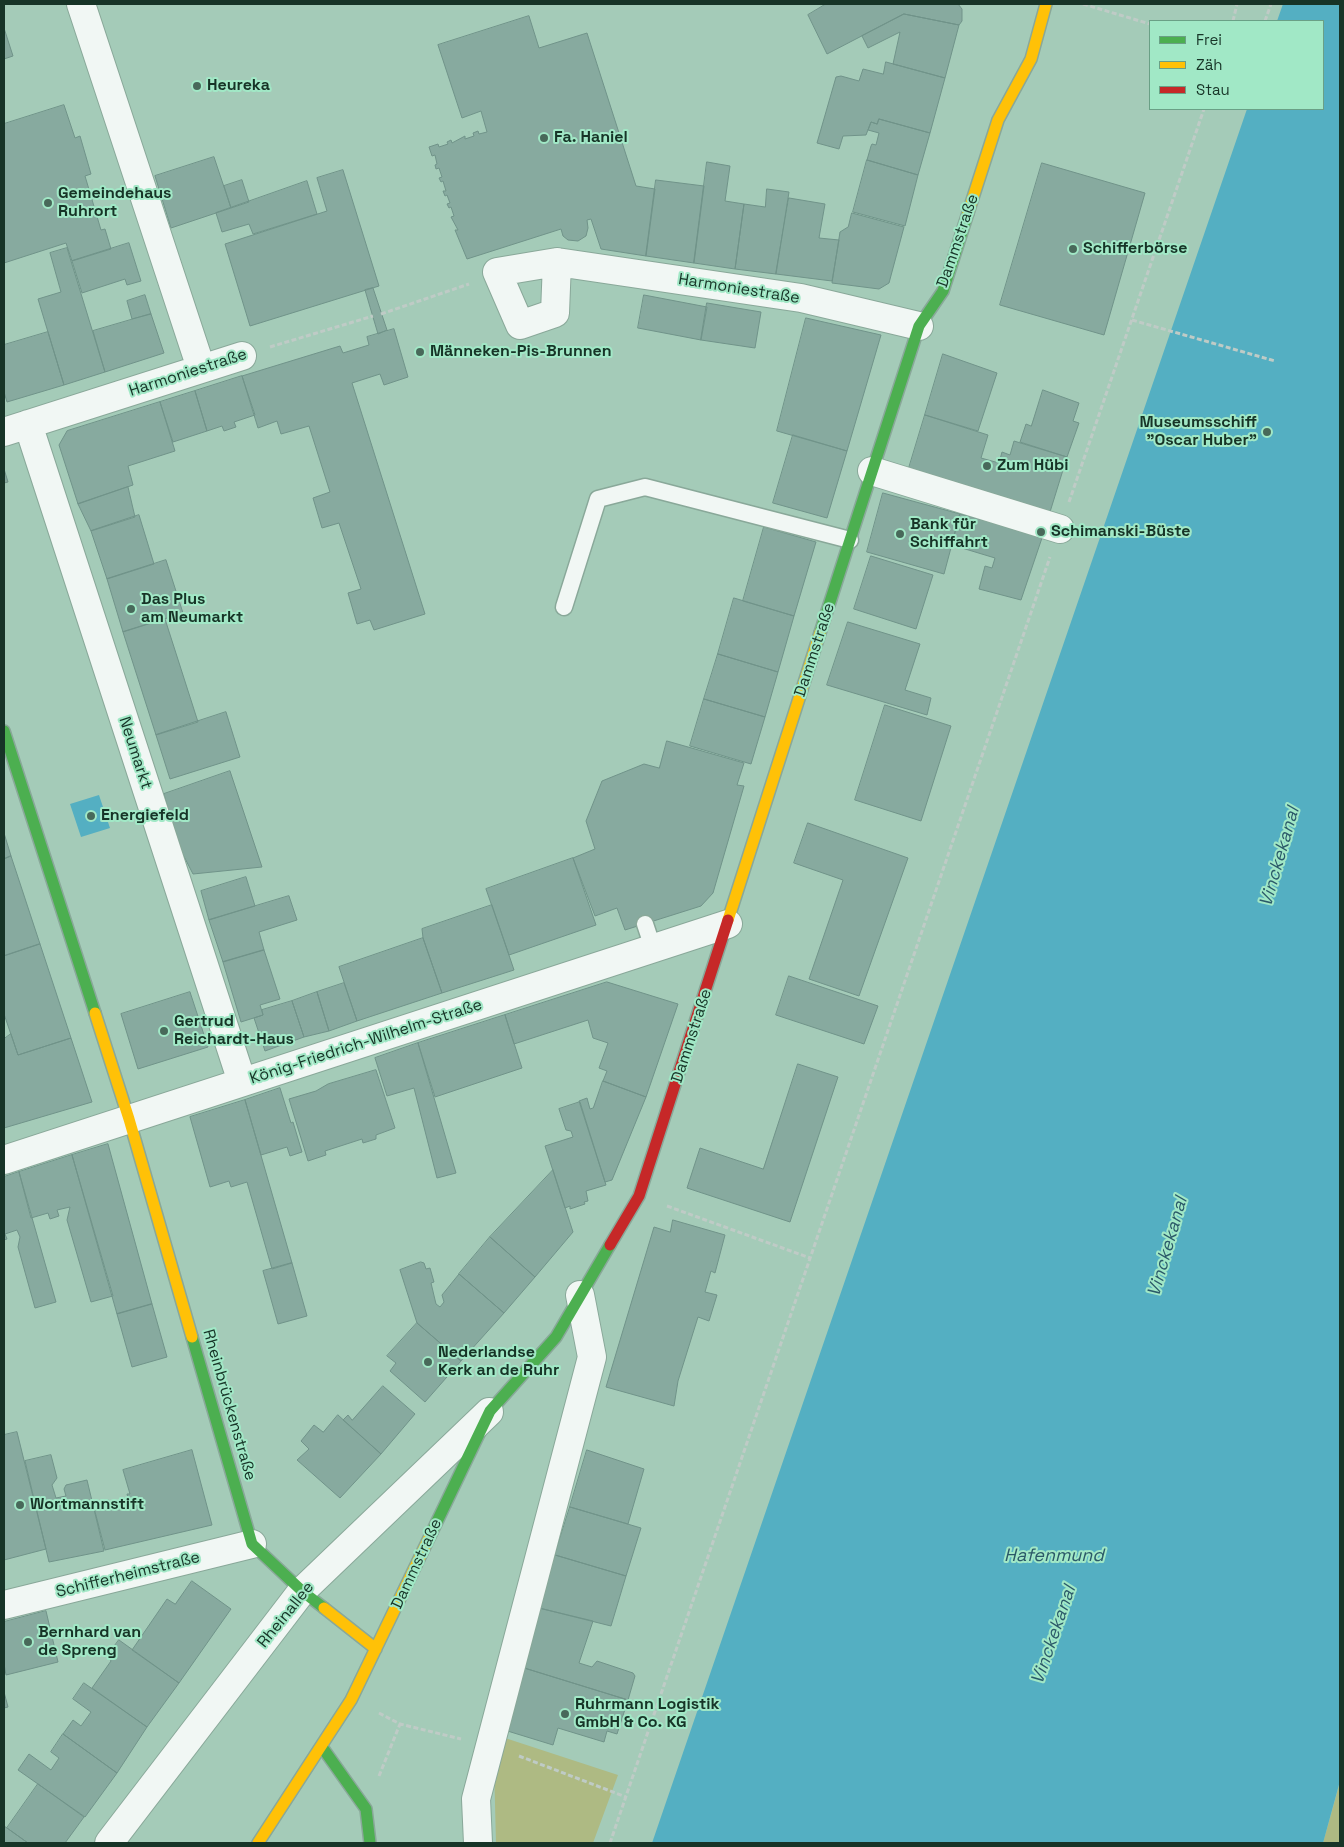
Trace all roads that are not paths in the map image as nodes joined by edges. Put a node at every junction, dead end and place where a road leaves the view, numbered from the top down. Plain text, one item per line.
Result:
1 (81, 4) edge
2 (1046, 4) edge
3 (557, 262) dead end
4 (919, 326) junction
5 (242, 356) road end
6 (201, 368) junction
7 (16, 428) edge
8 (872, 471) junction
9 (1060, 529) road end
10 (850, 540) junction
11 (564, 607) dead end
12 (4, 731) edge
13 (728, 924) junction
14 (242, 1082) junction
15 (129, 1119) junction
16 (4, 1160) edge
17 (580, 1295) junction
18 (490, 1411) junction
19 (252, 1544) junction
20 (302, 1591) junction
21 (4, 1606) edge
22 (376, 1649) junction
23 (322, 1748) junction
24 (109, 1843) edge
25 (258, 1843) edge
26 (370, 1843) edge
27 (478, 1843) edge

1 - 6 street
2 - 4 street, Dammstraße
3 - 4 street, Harmoniestraße
4 - 8 street, Dammstraße
5 - 6 street, Harmoniestraße
6 - 7 street, Harmoniestraße
7 - 14 street, Neumarkt
8 - 9 street
8 - 10 street, Dammstraße
10 - 11 lane
10 - 13 street, Dammstraße
12 - 15 street
13 - 14 street, König-Friedrich-Wilhelm-Straße
13 - 17 street, Dammstraße
14 - 15 street, König-Friedrich-Wilhelm-Straße
15 - 16 street, König-Friedrich-Wilhelm-Straße
15 - 19 street, Rheinbrückenstraße
17 - 18 street, Dammstraße
17 - 27 street
18 - 20 street, Rheinallee
18 - 22 street, Dammstraße
19 - 20 street
19 - 21 street, Schifferheimstraße
20 - 22 street
20 - 24 street, Rheinallee
22 - 23 street, Dammstraße
23 - 25 street, Dammstraße
23 - 26 street

